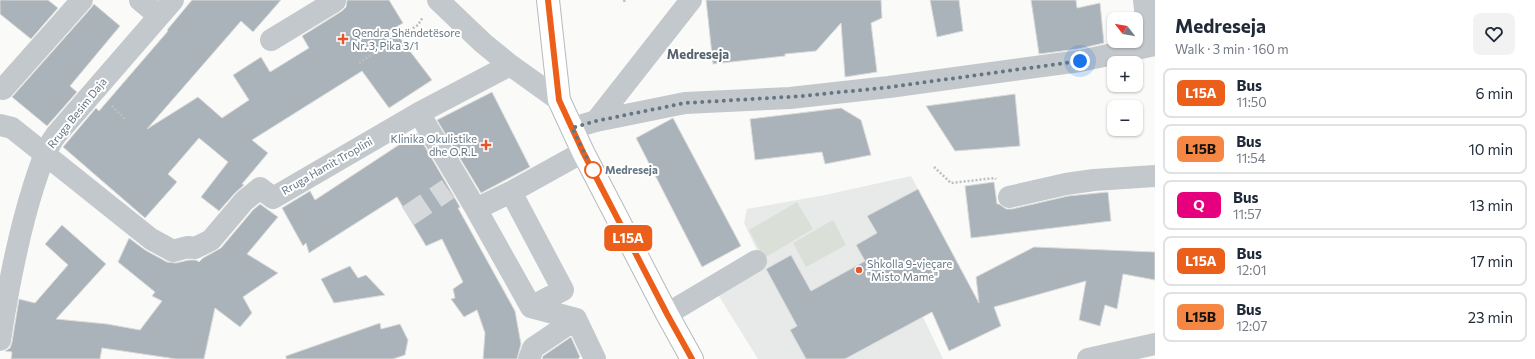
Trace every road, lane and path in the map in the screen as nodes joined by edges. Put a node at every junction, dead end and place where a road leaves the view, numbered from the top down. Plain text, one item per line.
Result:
1 (82, 0) edge
2 (140, 0) edge
3 (548, 0) edge
4 (691, 0) edge
5 (1144, 0) edge
6 (335, 1) edge
7 (432, 7) edge
8 (166, 8) edge
9 (271, 40) dead end
10 (1152, 45) edge
11 (359, 63) dead end
12 (510, 65) junction
13 (3, 90) dead end
14 (559, 100) junction
15 (118, 112) dead end
16 (418, 113) junction
17 (126, 120) dead end
18 (596, 121) junction
19 (0, 125) edge
20 (572, 128) junction
21 (583, 152) junction
22 (44, 154) junction
23 (934, 167) dead end
24 (1155, 176) edge
25 (511, 192) junction
26 (1009, 197) joint
27 (476, 209) junction
28 (756, 261) dead end
29 (531, 307) junction
30 (667, 314) junction
31 (576, 319) junction
32 (0, 340) edge
33 (1155, 344) edge
34 (529, 359) edge
35 (595, 359) edge
36 (692, 359) edge
37 (1088, 359) edge

1 - 13 street
2 - 8 street
3 - 14 main road
4 - 18 street
5 - 10 street
6 - 9 street
7 - 11 path
7 - 12 street
8 - 22 street, Rruga Besim Daja
10 - 18 street
12 - 14 street
12 - 16 street, Rruga Hamit Troplini
14 - 20 main road
15 - 17 path
16 - 22 street, Rruga Hamit Troplini
16 - 27 street
18 - 20 street
19 - 22 street
20 - 21 main road
21 - 25 street
21 - 30 main road
22 - 32 street, Rruga Besim Daja
23 - 26 path
24 - 26 street
25 - 27 street
25 - 29 street
27 - 29 street
28 - 30 street
29 - 31 street
30 - 36 main road
31 - 34 street
31 - 35 street
33 - 37 street

